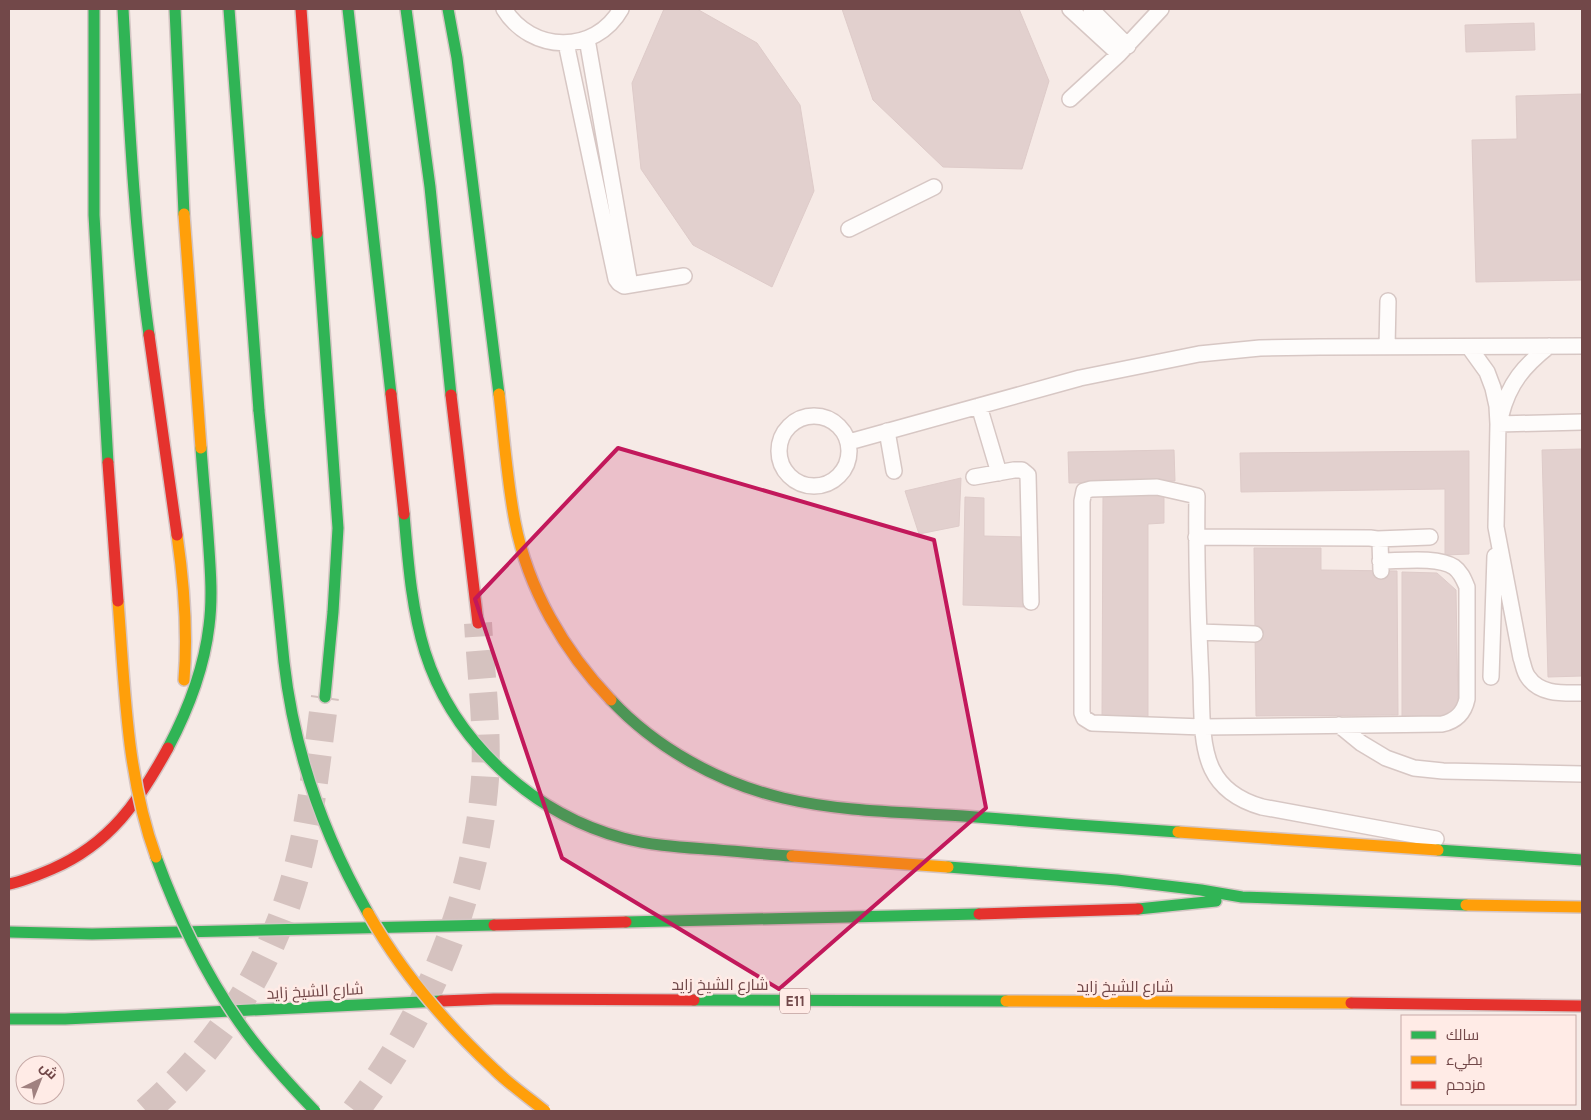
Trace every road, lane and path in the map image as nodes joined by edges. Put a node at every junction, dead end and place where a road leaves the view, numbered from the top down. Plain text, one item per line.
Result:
1 (94, 9) edge
2 (123, 9) edge
3 (175, 9) edge
4 (229, 9) edge
5 (301, 9) edge
6 (348, 9) edge
7 (406, 9) edge
8 (448, 9) edge
9 (504, 9) edge
10 (622, 9) edge
11 (1070, 9) edge
12 (1091, 9) edge
13 (1162, 9) edge
14 (587, 39) junction
15 (566, 43) junction
16 (1124, 50) junction
17 (1070, 99) dead end
18 (934, 187) dead end
19 (849, 229) dead end
20 (684, 276) dead end
21 (630, 285) junction
22 (1388, 301) dead end
23 (1550, 346) junction
24 (1582, 346) edge
25 (1387, 347) junction
26 (1470, 347) junction
27 (979, 406) junction
28 (1582, 422) edge
29 (1498, 424) junction
30 (887, 431) junction
31 (849, 442) junction
32 (894, 471) dead end
33 (999, 472) junction
34 (974, 477) dead end
35 (1496, 527) junction
36 (1196, 537) junction
37 (1430, 537) dead end
38 (1377, 539) junction
39 (1031, 602) dead end
40 (478, 623) tunnel mouth
41 (1199, 632) junction
42 (1255, 634) dead end
43 (1491, 677) dead end
44 (1582, 693) edge
45 (325, 697) tunnel mouth
46 (1340, 725) junction
47 (1203, 727) junction
48 (176, 733) junction
49 (1582, 774) edge
50 (1543, 858) junction
51 (1582, 860) edge
52 (9, 884) edge
53 (1242, 897) junction
54 (1582, 907) edge
55 (9, 932) edge
56 (1582, 1006) edge
57 (9, 1018) edge
58 (315, 1111) edge
59 (545, 1111) edge

1 - 58 highway, bridge
2 - 48 highway
3 - 48 highway
4 - 59 highway, bridge
5 - 45 highway
6 - 53 highway
7 - 40 highway
8 - 50 highway
9 - 15 lane
10 - 14 lane
11 - 16 lane
12 - 16 lane
13 - 16 lane
14 - 15 lane
14 - 21 lane
15 - 21 lane
16 - 17 lane
18 - 19 lane
20 - 21 lane
22 - 25 lane
23 - 24 lane
23 - 26 lane
23 - 29 lane
25 - 26 lane
25 - 27 lane
26 - 29 lane
27 - 30 lane
27 - 33 lane
28 - 29 lane
29 - 35 lane
30 - 31 lane
30 - 32 lane
31 - 31 lane
33 - 34 lane
33 - 39 lane
35 - 43 lane
35 - 44 lane
36 - 38 lane
36 - 41 lane
36 - 47 lane
37 - 38 lane
38 - 46 lane
41 - 42 lane
41 - 47 lane
46 - 47 lane
46 - 49 lane
47 - 50 lane
48 - 52 highway
50 - 51 highway
53 - 54 highway
53 - 55 highway
56 - 57 highway, شارع الشيخ زايد / E11

